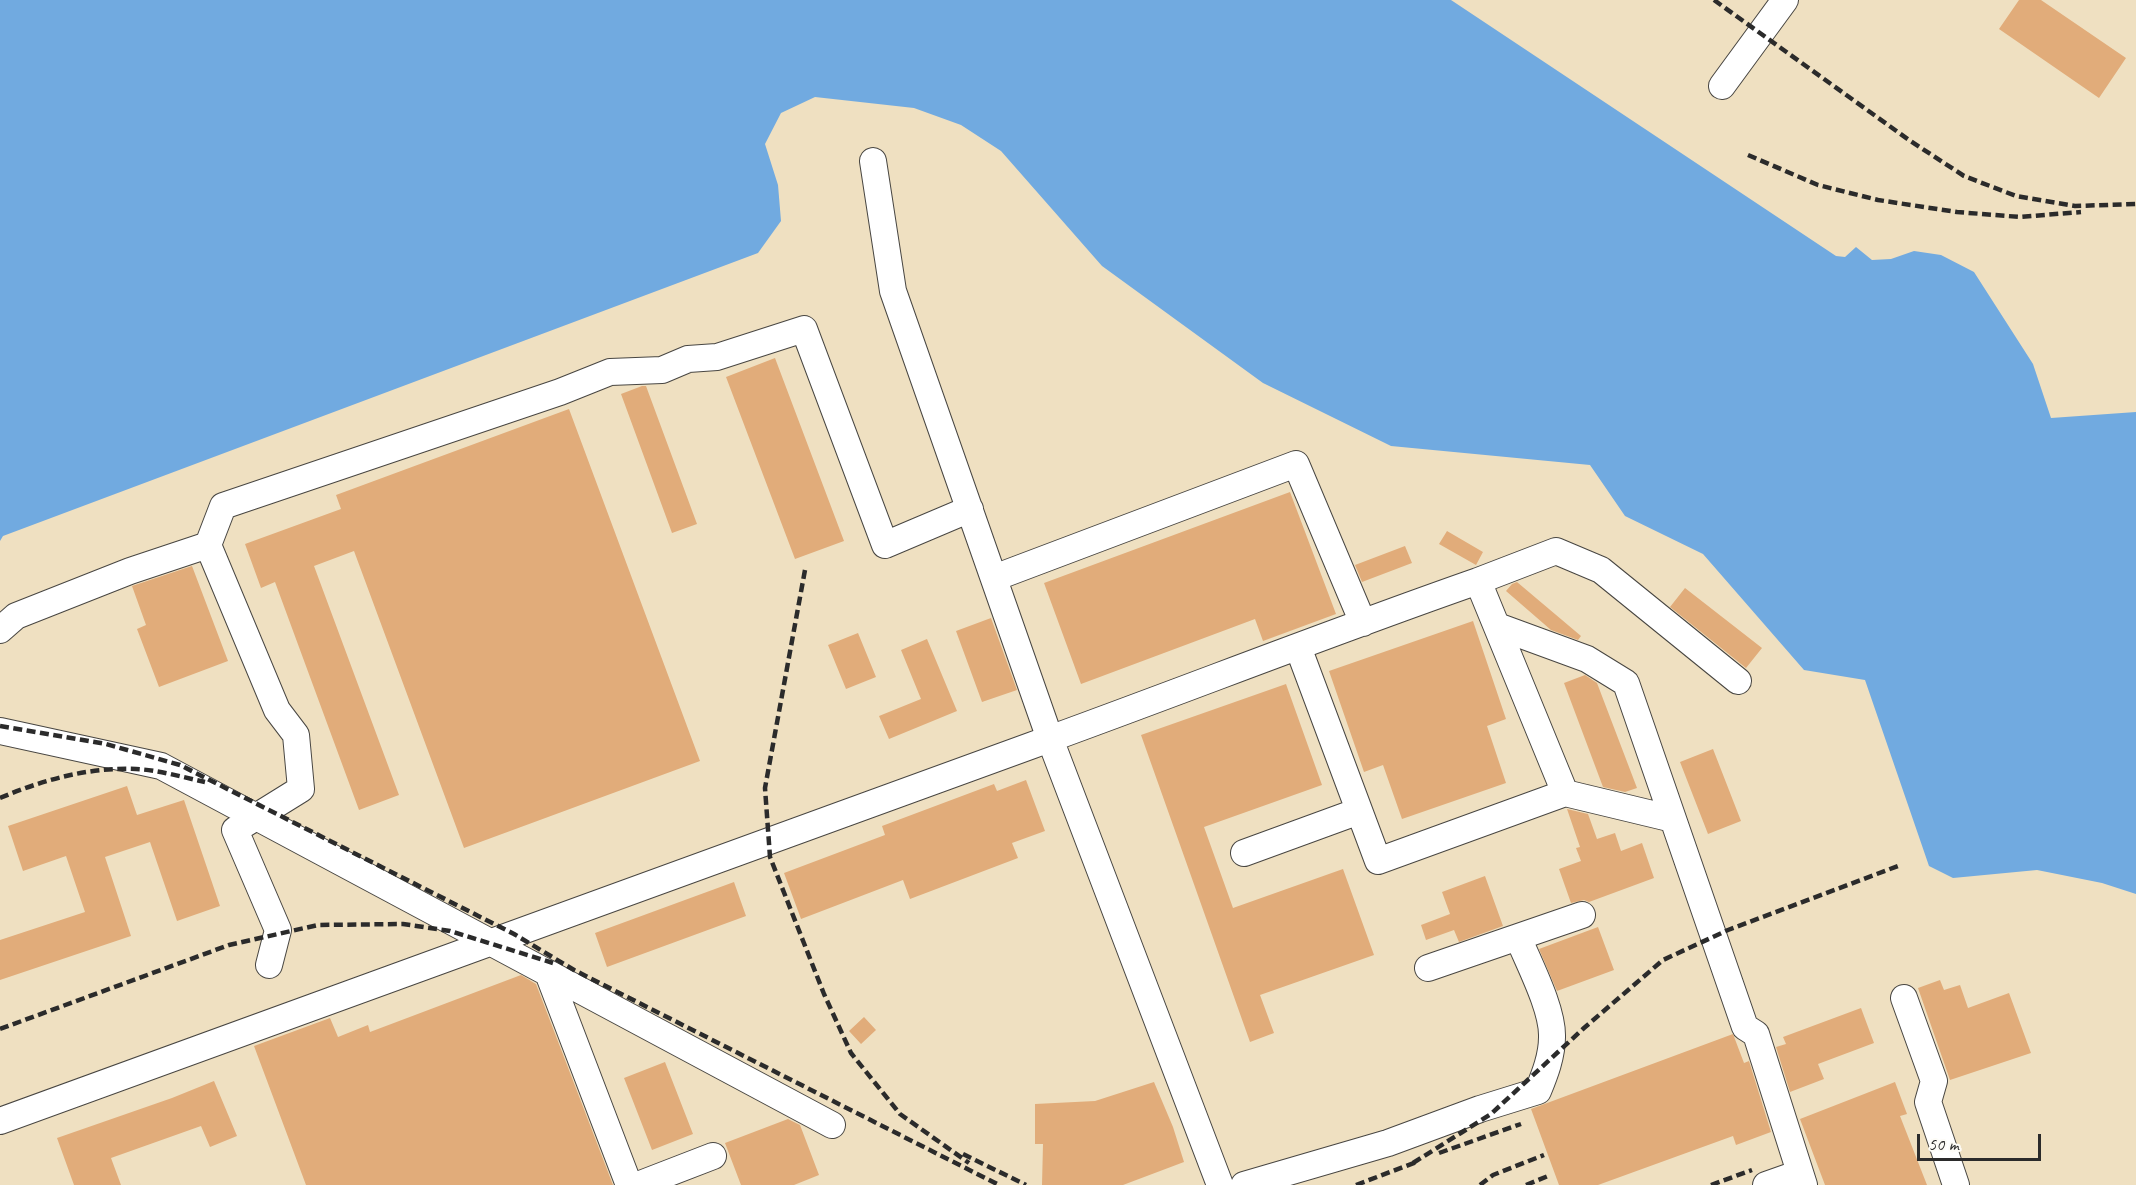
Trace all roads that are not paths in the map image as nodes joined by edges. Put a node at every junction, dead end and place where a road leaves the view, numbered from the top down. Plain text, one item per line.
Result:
1 (1785, 0) edge
2 (1722, 86) dead end
3 (873, 161) dead end
4 (970, 508) junction
5 (208, 545) junction
6 (994, 578) junction
7 (1478, 581) junction
8 (1363, 623) junction
9 (1497, 626) junction
10 (0, 630) edge
11 (1298, 647) junction
12 (1738, 681) dead end
13 (0, 731) edge
14 (1050, 739) junction
15 (1565, 793) junction
16 (1359, 812) junction
17 (255, 817) junction
18 (1673, 819) junction
19 (1244, 853) dead end
20 (1582, 915) dead end
21 (1518, 937) junction
22 (490, 943) junction
23 (269, 965) dead end
24 (1428, 968) dead end
25 (548, 973) junction
26 (1904, 998) dead end
27 (0, 1121) edge
28 (832, 1125) dead end
29 (713, 1156) dead end
30 (1802, 1179) edge
31 (629, 1185) edge
32 (638, 1185) edge
33 (1220, 1185) edge
34 (1244, 1185) edge
35 (1766, 1185) edge
36 (1956, 1185) edge

1 - 2 lane
3 - 4 lane
4 - 5 lane
4 - 6 lane
5 - 10 lane
5 - 17 lane
6 - 8 lane
6 - 14 lane
7 - 8 lane
7 - 9 lane
7 - 12 lane
8 - 11 lane
9 - 15 lane
9 - 18 lane
11 - 14 lane
11 - 16 lane
13 - 17 lane
14 - 22 lane
14 - 33 lane
15 - 16 lane
15 - 18 lane
16 - 19 lane
17 - 22 lane
17 - 23 lane
18 - 30 lane
20 - 21 lane
21 - 24 lane
21 - 34 lane
22 - 25 lane
22 - 27 lane
25 - 28 lane
25 - 31 lane
26 - 36 lane
29 - 32 lane
30 - 35 lane

